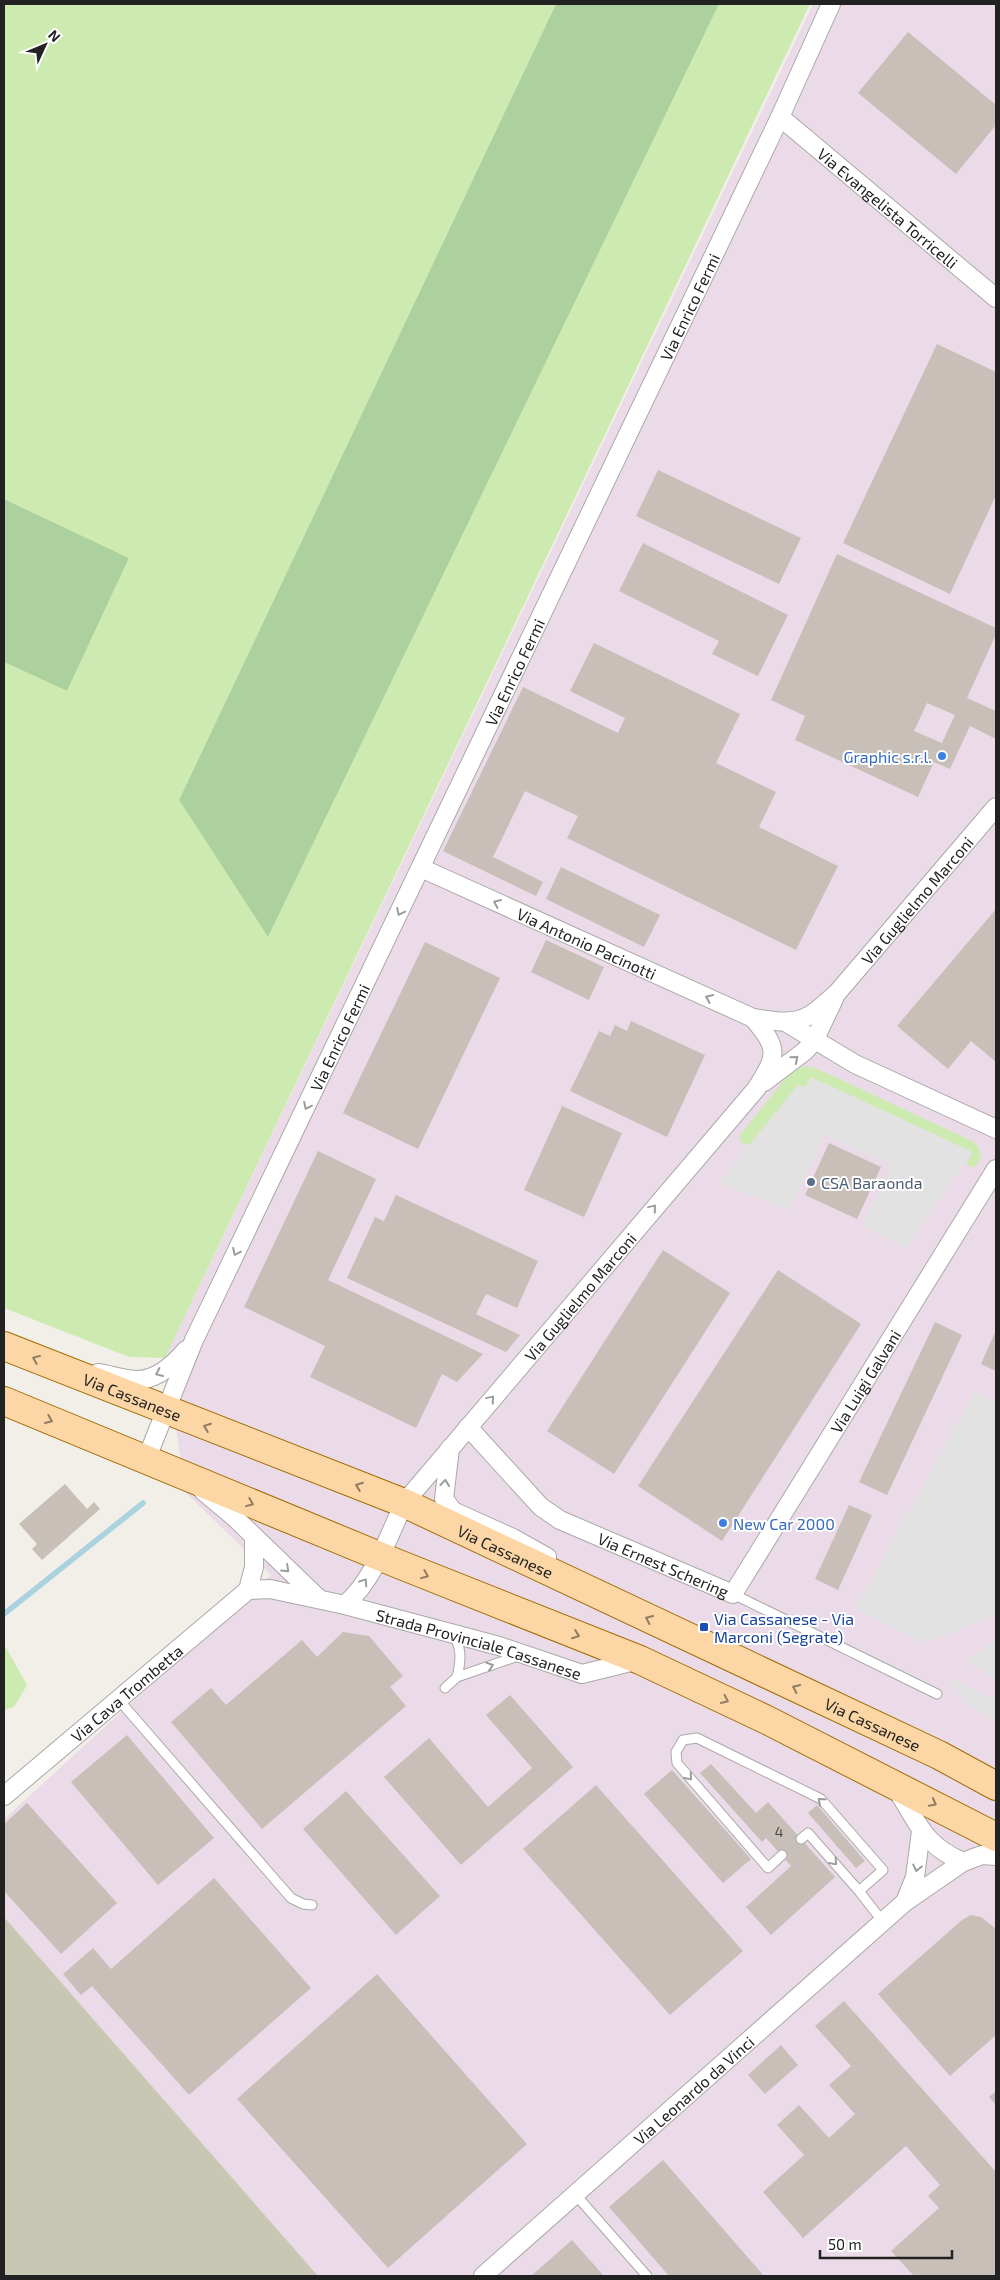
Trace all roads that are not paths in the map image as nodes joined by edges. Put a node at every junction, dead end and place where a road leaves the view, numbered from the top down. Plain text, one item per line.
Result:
1 (831, 4) edge
2 (780, 117) junction
3 (996, 298) edge
4 (996, 807) edge
5 (421, 868) junction
6 (837, 993) junction
7 (753, 1018) junction
8 (787, 1023) junction
9 (814, 1041) junction
10 (756, 1089) junction
11 (996, 1129) edge
12 (996, 1169) edge
13 (194, 1340) junction
14 (4, 1346) edge
15 (68, 1372) junction
16 (4, 1401) edge
17 (166, 1410) junction
18 (468, 1427) junction
19 (450, 1448) junction
20 (146, 1460) junction
21 (188, 1478) junction
22 (404, 1503) junction
23 (254, 1538) junction
24 (380, 1556) junction
25 (572, 1582) junction
26 (248, 1590) junction
27 (733, 1594) junction
28 (319, 1600) junction
29 (345, 1605) junction
30 (453, 1634) junction
31 (523, 1654) junction
32 (640, 1660) junction
33 (457, 1676) junction
34 (445, 1688) dead end
35 (937, 1694) dead end
36 (118, 1699) junction
37 (892, 1782) junction
38 (996, 1786) edge
39 (4, 1796) edge
40 (921, 1831) junction
41 (996, 1837) edge
42 (801, 1839) dead end
43 (782, 1855) dead end
44 (996, 1856) edge
45 (963, 1862) junction
46 (859, 1891) junction
47 (905, 1902) junction
48 (312, 1905) dead end
49 (883, 1922) junction
50 (576, 2194) junction
51 (483, 2276) edge
52 (647, 2276) edge

1 - 2 street, Via Enrico Fermi
2 - 3 street, Via Evangelista Torricelli
2 - 5 street, Via Enrico Fermi
4 - 6 street, Via Guglielmo Marconi
7 -> 5 street, Via Antonio Pacinotti
5 -> 13 street, Via Enrico Fermi
6 - 8 street, Via Guglielmo Marconi
6 - 9 street, Via Guglielmo Marconi
7 - 8 street, Via Guglielmo Marconi
7 - 10 street, Via Guglielmo Marconi
8 - 9 street
10 -> 9 street, Via Guglielmo Marconi
9 - 11 street
18 -> 10 street, Via Guglielmo Marconi
12 - 27 street, Via Luigi Galvani
13 -> 15 street, Via Enrico Fermi
13 - 17 street, Via Enrico Fermi
15 -> 14 main road, Via Cassanese
15 - 17 main road, Via Cassanese
16 -> 20 main road
17 - 20 street, Via Enrico Fermi
22 -> 17 main road, Via Cassanese
18 - 19 street, Via Guglielmo Marconi
18 - 27 street, Via Ernest Schering
19 - 22 street, Via Guglielmo Marconi
25 -> 19 street
20 - 21 main road
21 - 23 street
21 -> 24 main road
22 - 24 street, Strada Provinciale Cassanese
22 - 25 main road, Via Cassanese
23 - 26 street
23 -> 28 street
29 -> 24 street, Strada Provinciale Cassanese
24 -> 32 main road
38 -> 25 main road, Via Cassanese
26 - 28 street
26 - 36 street, Via Cava Trombetta
27 - 35 lane, Via Ernest Schering
28 - 29 street, Strada Provinciale Cassanese
29 - 30 street, Strada Provinciale Cassanese
30 - 31 street, Strada Provinciale Cassanese
30 - 33 lane
31 - 32 street, Strada Provinciale Cassanese
33 -> 31 lane
32 -> 37 main road
33 - 34 lane
36 - 39 street, Via Cava Trombetta
36 - 48 lane
37 - 40 street
37 -> 41 main road
40 - 45 street
40 -> 47 street
42 -> 46 lane
46 -> 43 lane
44 - 45 street
45 - 47 street, Via Leonardo da Vinci
46 - 49 lane
47 - 49 street, Via Leonardo da Vinci
49 - 50 street, Via Leonardo da Vinci
50 - 51 street, Via Leonardo da Vinci
50 - 52 lane

